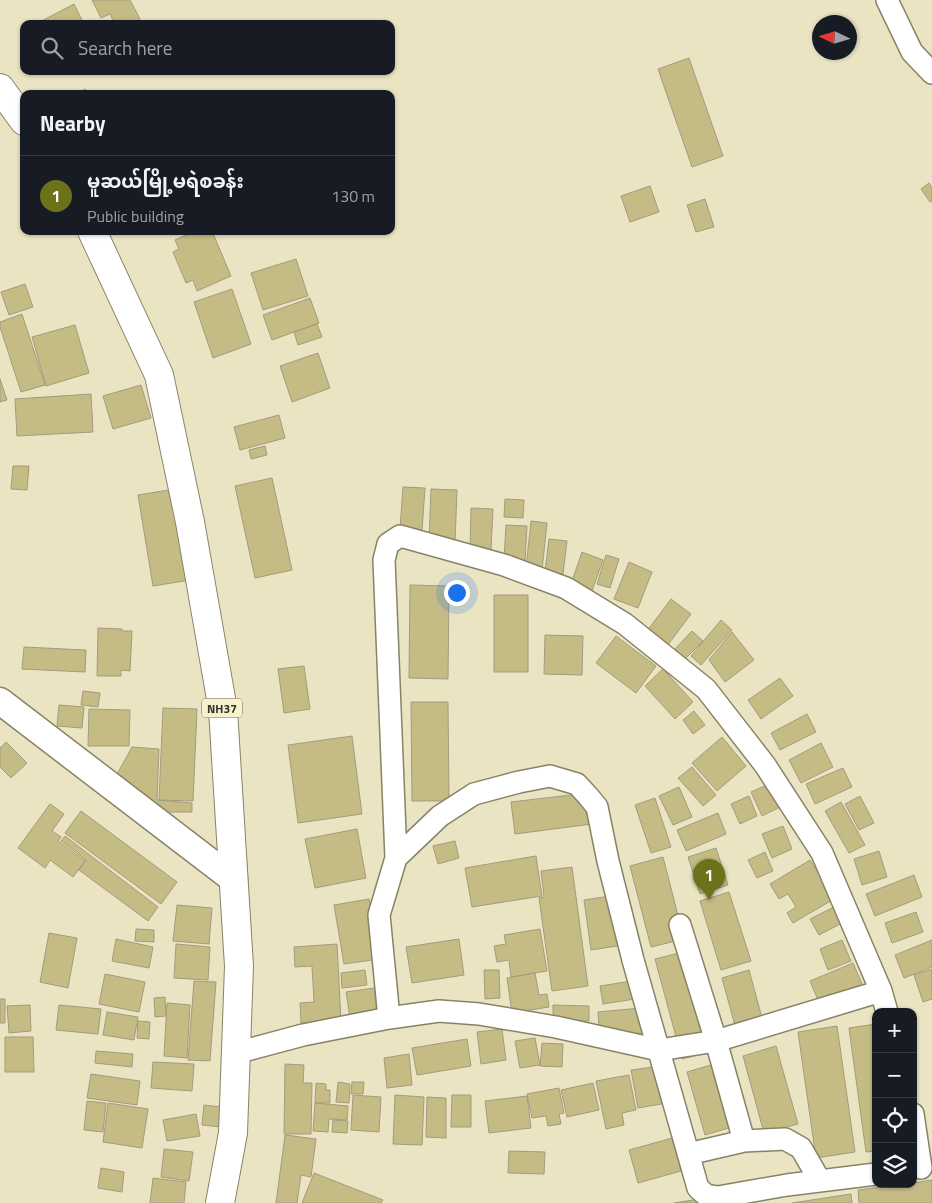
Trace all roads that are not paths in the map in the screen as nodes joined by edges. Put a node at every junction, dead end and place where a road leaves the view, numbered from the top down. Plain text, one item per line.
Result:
1 (888, 0) edge
2 (932, 73) edge
3 (0, 88) edge
4 (20, 116) edge
5 (94, 235) edge
6 (0, 701) edge
7 (396, 858) junction
8 (234, 880) junction
9 (680, 925) dead end
10 (881, 991) junction
11 (886, 1008) edge
12 (389, 1018) junction
13 (716, 1040) junction
14 (659, 1050) junction
15 (236, 1053) junction
16 (917, 1138) edge
17 (744, 1141) junction
18 (688, 1154) junction
19 (922, 1168) edge
20 (872, 1174) edge
21 (820, 1181) junction
22 (220, 1203) edge

1 - 2 street
3 - 4 highway
5 - 8 highway, NH37
6 - 8 street
7 - 10 street
7 - 12 street
7 - 14 street
8 - 15 highway, NH37
9 - 13 street
10 - 11 street
10 - 13 street
12 - 14 street
12 - 15 street
13 - 14 street
13 - 17 street
14 - 18 street
15 - 22 highway, NH37
16 - 19 street
17 - 18 street
17 - 21 street
18 - 21 street
20 - 21 street

